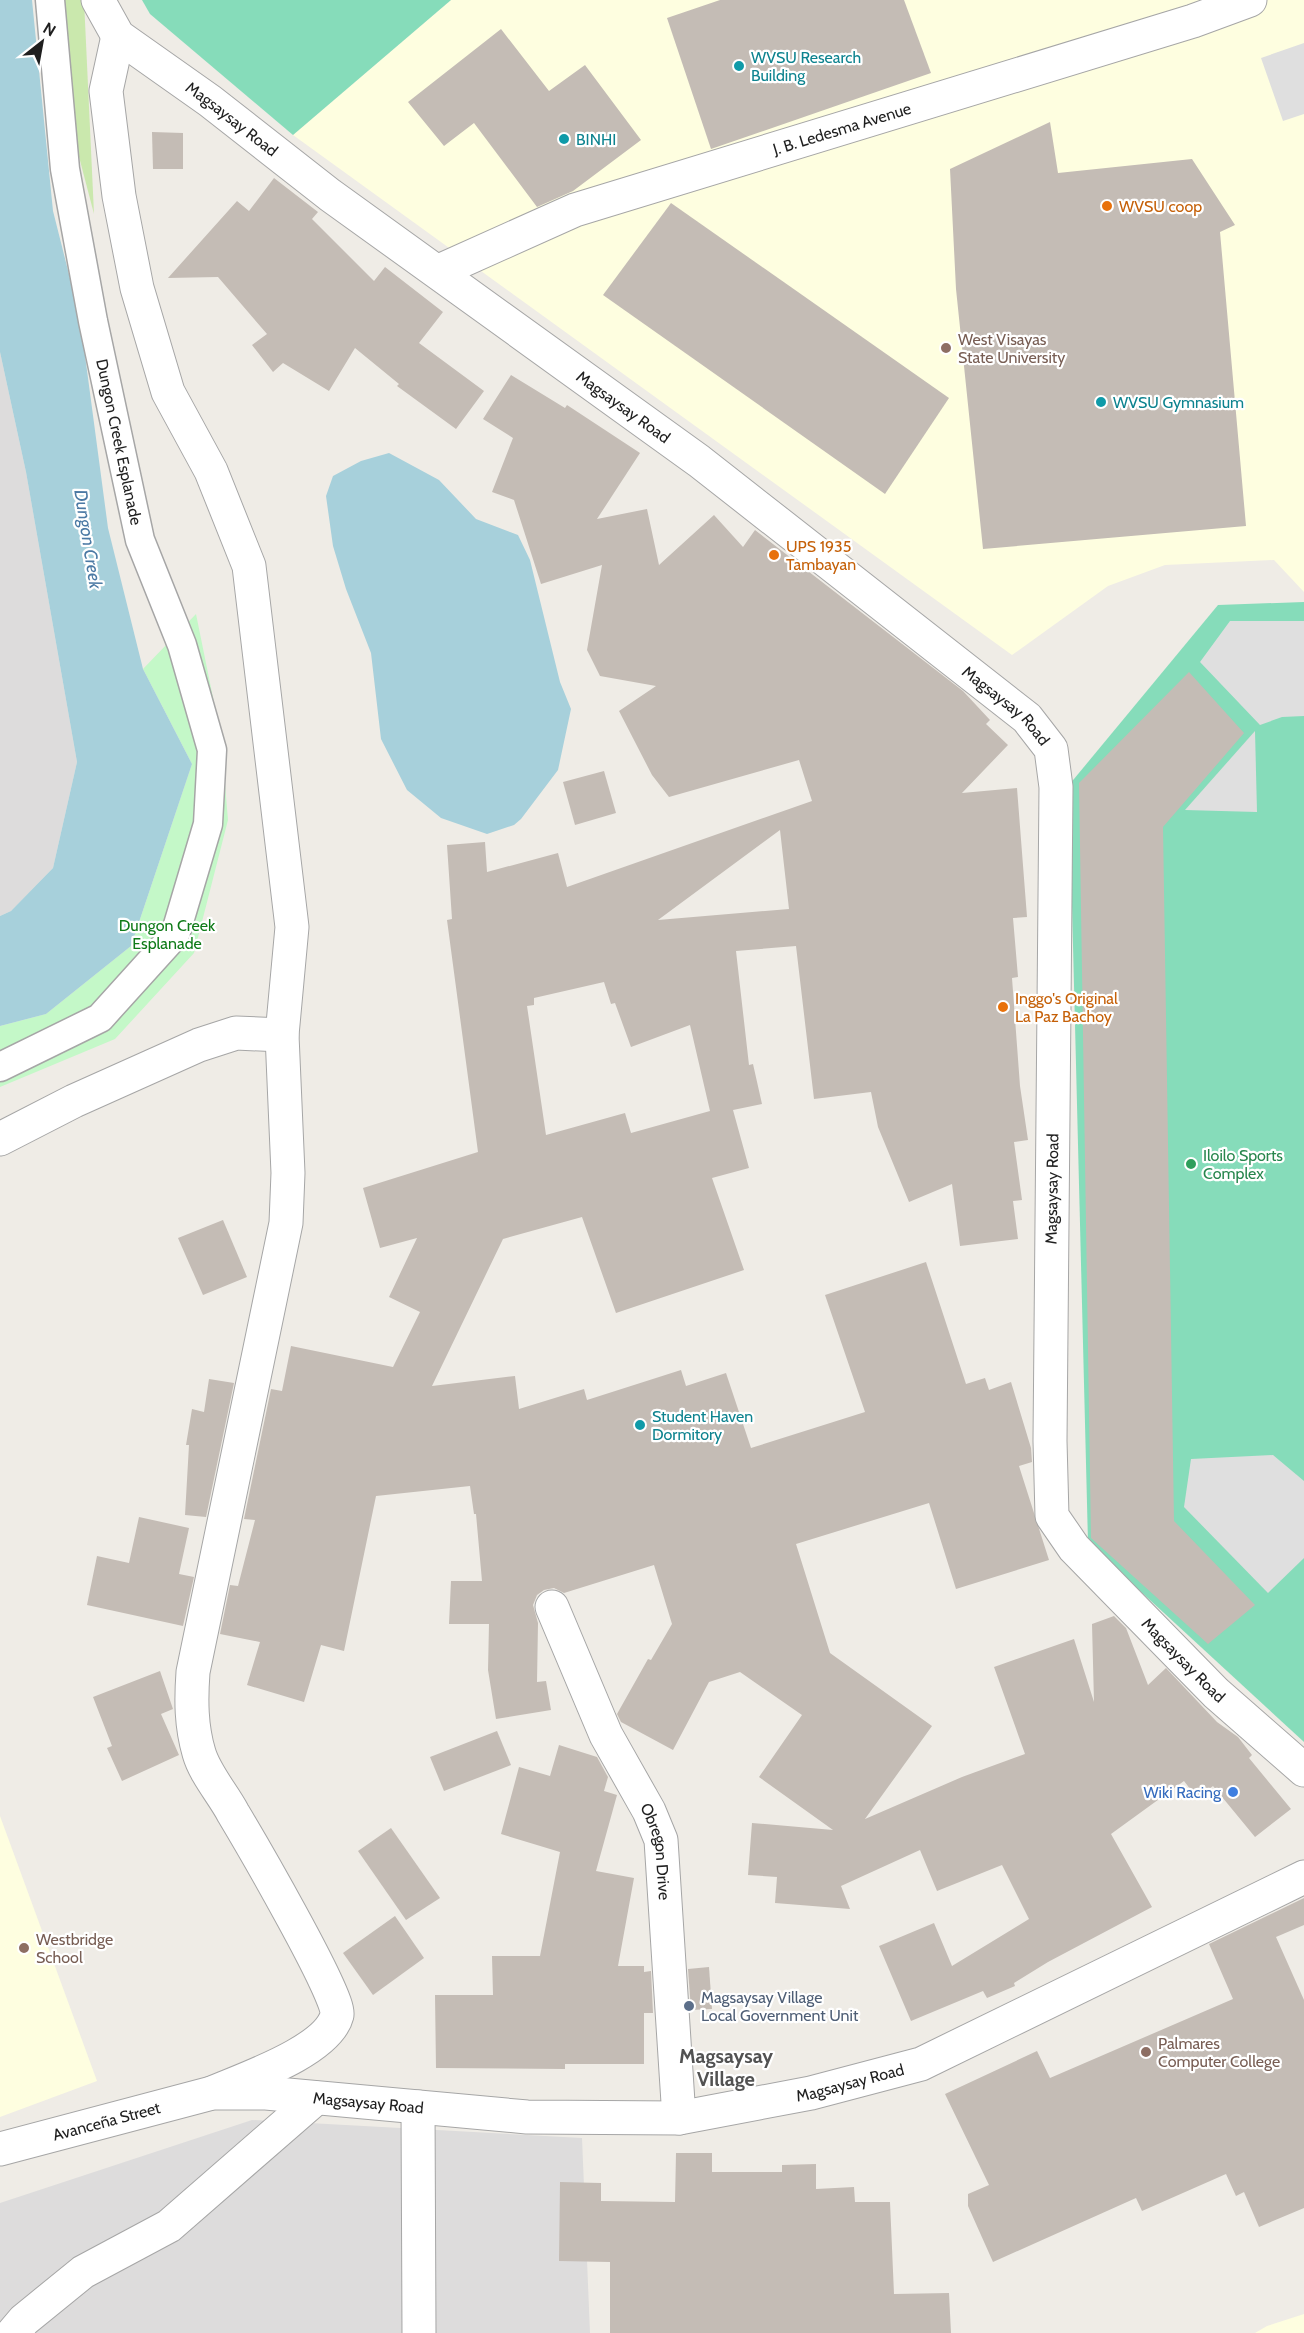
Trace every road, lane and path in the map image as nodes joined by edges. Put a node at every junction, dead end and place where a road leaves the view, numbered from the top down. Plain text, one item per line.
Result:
1 (50, 0) edge
2 (98, 0) edge
3 (1250, 0) edge
4 (118, 36) junction
5 (439, 271) junction
6 (282, 1035) junction
7 (0, 1067) edge
8 (0, 1139) edge
9 (552, 1607) dead end
10 (1304, 1770) edge
11 (1304, 1877) edge
12 (212, 2093) junction
13 (316, 2098) junction
14 (418, 2107) junction
15 (679, 2118) junction
16 (0, 2149) edge
17 (13, 2333) edge
18 (419, 2333) edge

1 - 7 street, Dungon Creek Esplanade
2 - 4 street, Magsaysay Road
3 - 5 street, J. B. Ledesma Avenue
4 - 5 street, Magsaysay Road
4 - 6 street
5 - 10 street, Magsaysay Road
6 - 8 street
6 - 12 street
9 - 15 street, Obregon Drive
11 - 15 street, Magsaysay Road
12 - 13 street, Magsaysay Road
12 - 16 street, Avanceña Street
13 - 14 street, Magsaysay Road
13 - 17 street
14 - 15 street, Magsaysay Road
14 - 18 street

